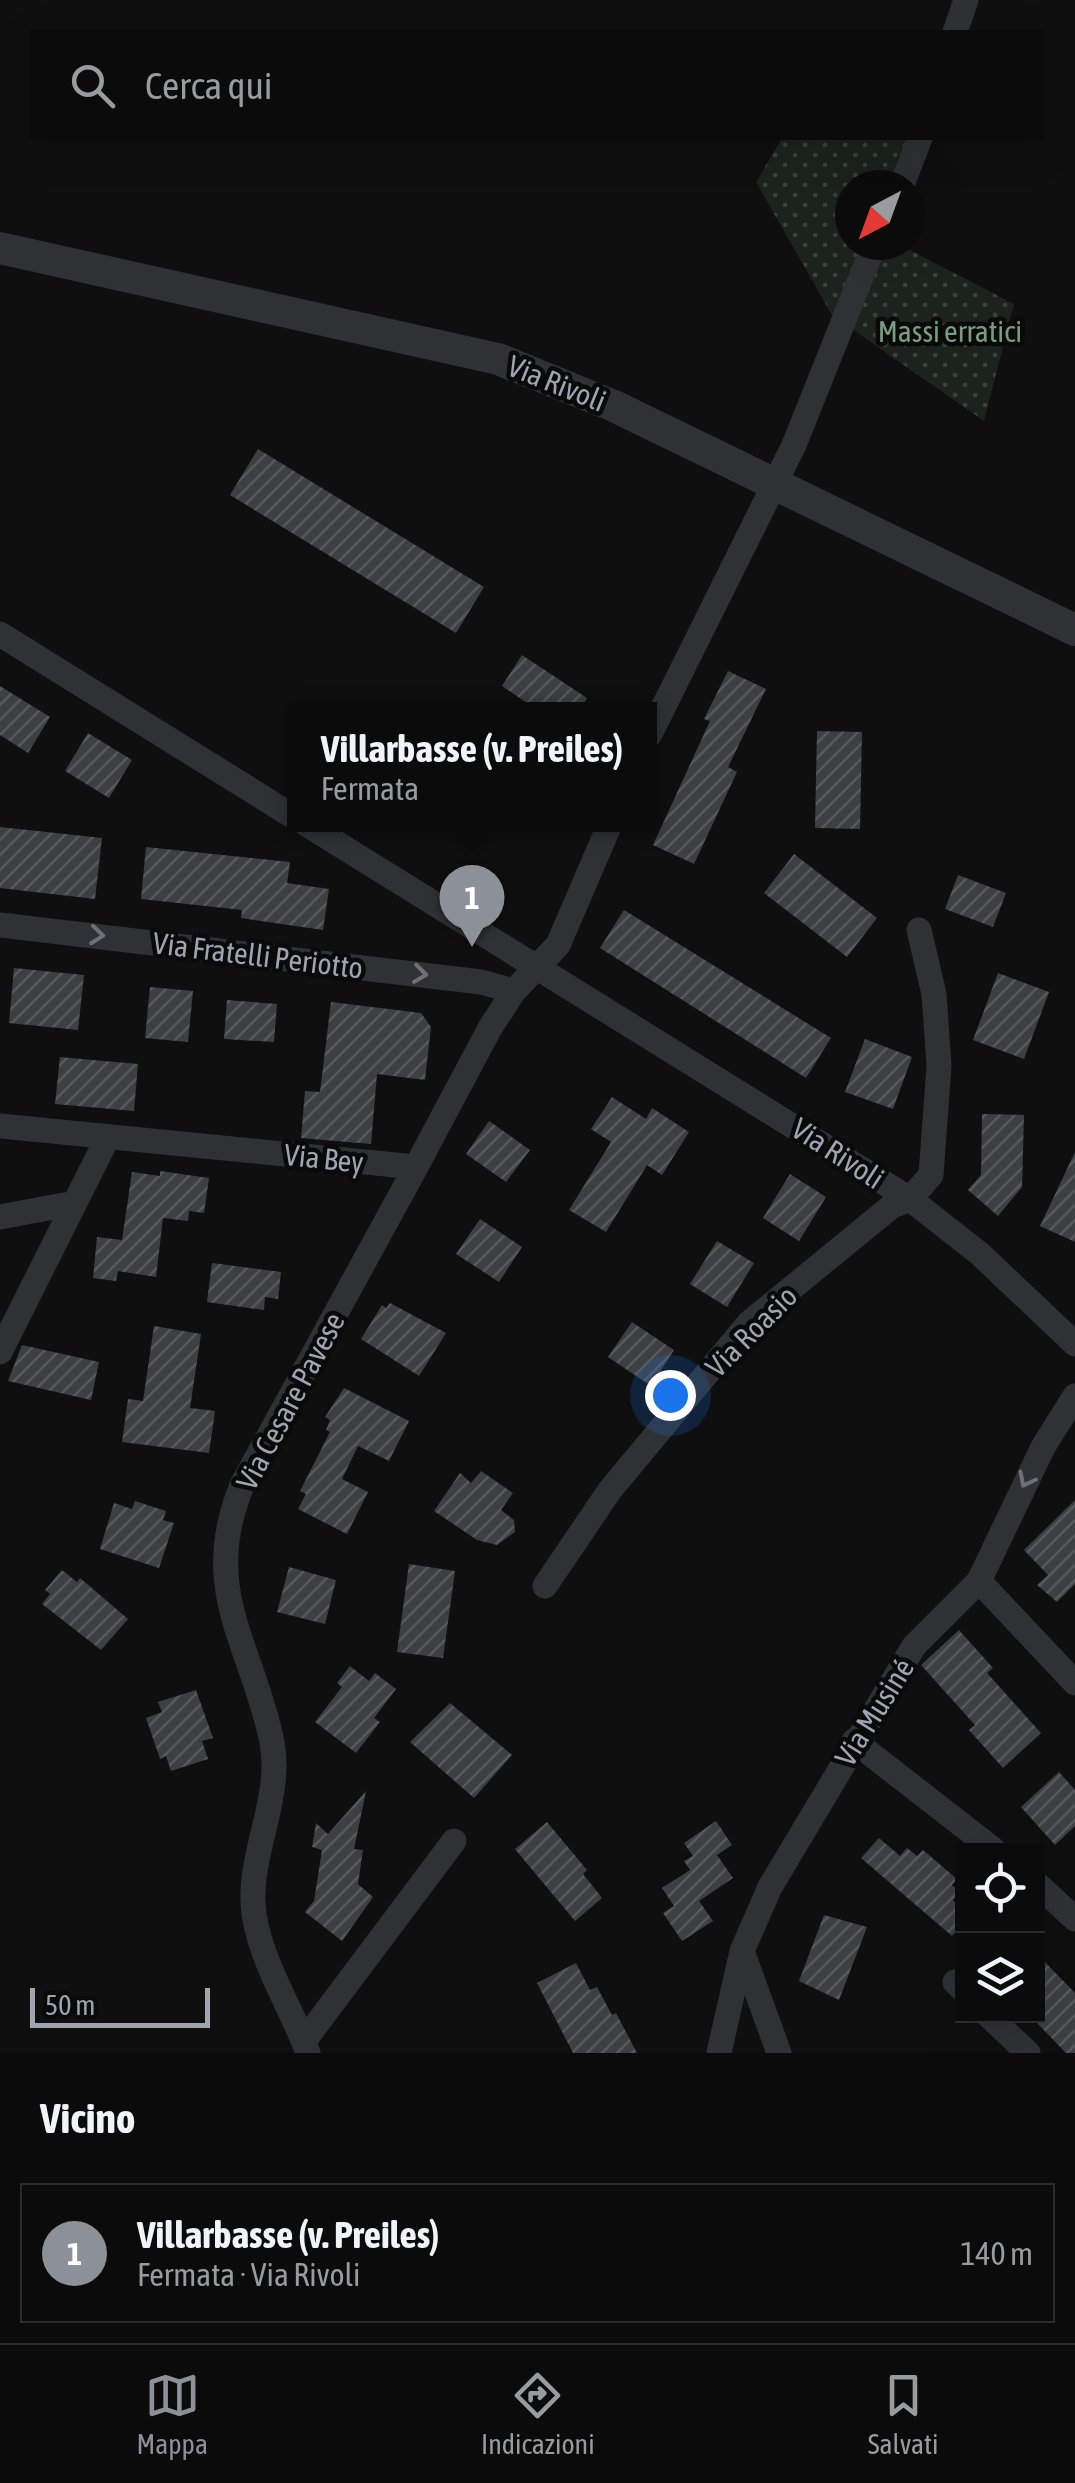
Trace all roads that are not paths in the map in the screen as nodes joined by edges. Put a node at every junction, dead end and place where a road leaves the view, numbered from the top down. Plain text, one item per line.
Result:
1 (966, 0) edge
2 (956, 30) edge
3 (919, 140) edge
4 (908, 170) edge
5 (0, 248) edge
6 (868, 260) edge
7 (774, 485) junction
8 (1075, 630) edge
9 (0, 634) edge
10 (657, 720) edge
11 (287, 814) edge
12 (319, 832) edge
13 (607, 832) edge
14 (0, 925) edge
15 (919, 930) dead end
16 (538, 968) junction
17 (514, 991) junction
18 (0, 1126) edge
19 (108, 1137) junction
20 (416, 1166) junction
21 (910, 1199) junction
22 (75, 1203) junction
23 (0, 1217) edge
24 (1075, 1344) edge
25 (0, 1352) edge
26 (1075, 1396) edge
27 (979, 1581) junction
28 (545, 1586) dead end
29 (1075, 1683) edge
30 (854, 1741) junction
31 (454, 1840) dead end
32 (985, 1843) edge
33 (1045, 1891) edge
34 (1075, 1919) edge
35 (742, 1951) junction
36 (997, 2023) edge
37 (306, 2047) edge
38 (719, 2053) edge
39 (779, 2053) edge
40 (1028, 2053) edge

1 - 2 street
3 - 4 street
5 - 7 street, Via Rivoli
6 - 7 street
7 - 8 street, Via Rivoli
7 - 10 street
9 - 11 street
12 - 16 street, Via Rivoli
13 - 16 street
14 -> 17 street, Via Fratelli Periotto
15 - 21 street, Via Rivoli
16 - 17 street
16 - 21 street, Via Rivoli
17 - 20 street
18 - 19 street, Via Bey
19 - 20 street, Via Bey
19 - 22 street
20 - 37 street, Via Cesare Pavese
21 - 24 street, Via Rivoli
21 - 28 street, Via Roasio
22 - 23 street
22 - 25 street
26 -> 27 street, Via Musiné
27 - 29 street
27 - 30 street, Via Musiné
30 - 32 street
30 - 35 street, Via Musiné
31 - 37 street
33 - 34 street
35 - 38 street, Via Musiné
35 - 39 street
36 - 40 street

